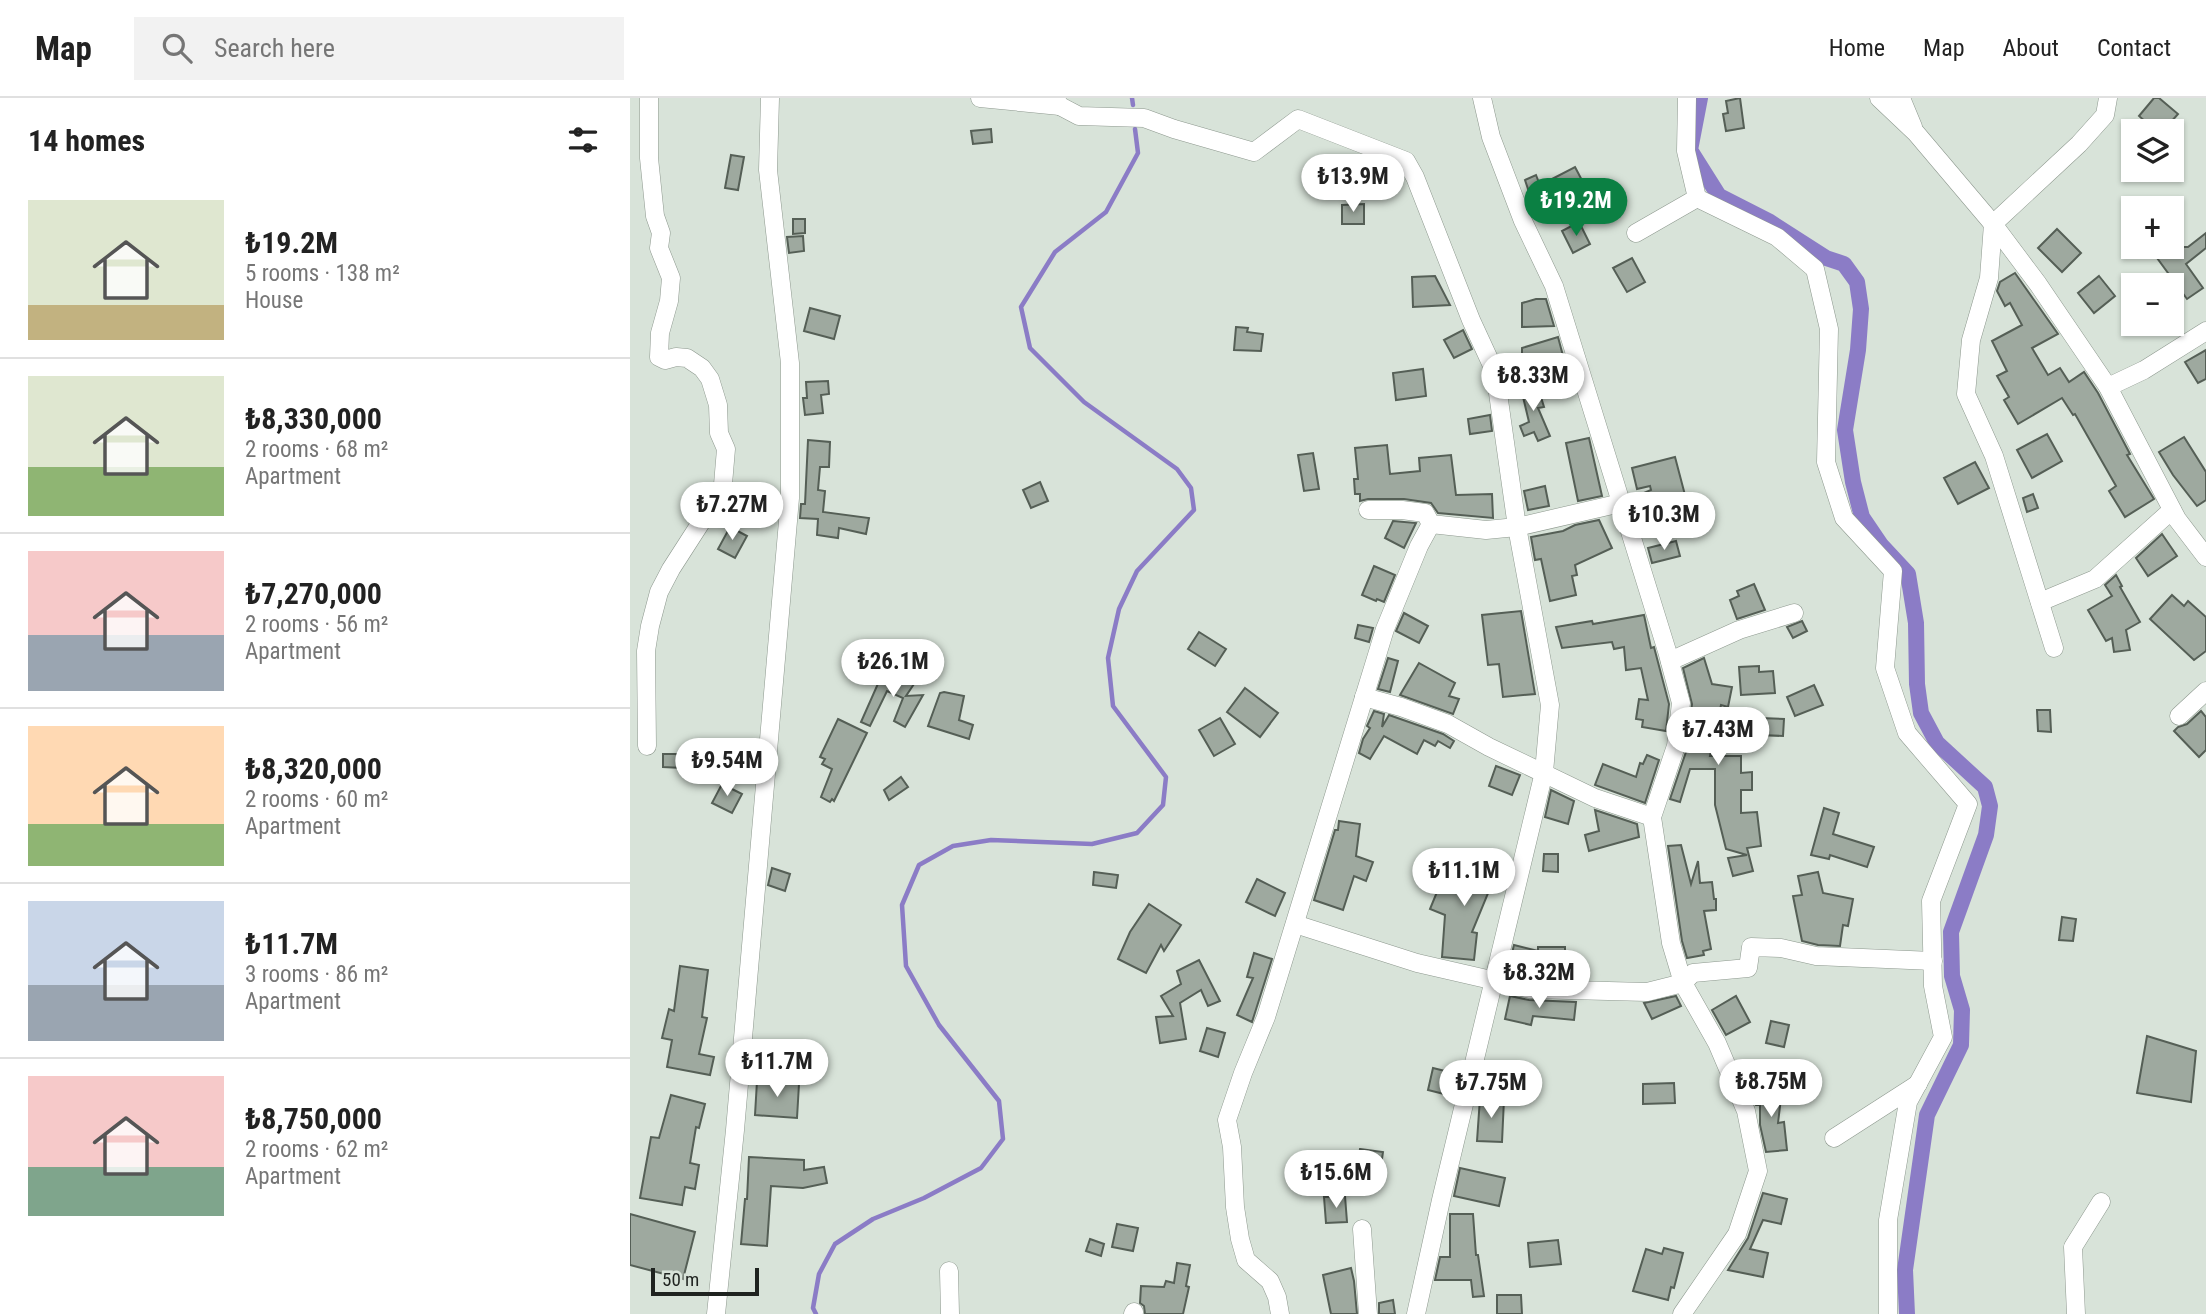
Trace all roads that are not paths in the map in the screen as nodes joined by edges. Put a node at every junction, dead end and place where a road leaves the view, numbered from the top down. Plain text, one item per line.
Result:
1 (649, 98) edge
2 (770, 98) edge
3 (980, 98) edge
4 (1482, 98) edge
5 (1687, 98) edge
6 (1879, 98) edge
7 (1901, 98) edge
8 (2108, 98) edge
9 (1058, 102) edge
10 (1916, 133) junction
11 (1697, 198) junction
12 (1993, 224) junction
13 (1636, 233) dead end
14 (2206, 331) edge
15 (2108, 387) junction
16 (1620, 503) junction
17 (1368, 510) dead end
18 (2172, 510) junction
19 (1431, 524) junction
20 (1517, 527) junction
21 (2206, 557) edge
22 (2040, 602) junction
23 (1794, 614) dead end
24 (2054, 648) dead end
25 (1670, 661) junction
26 (2206, 691) edge
27 (1364, 697) junction
28 (2179, 716) dead end
29 (646, 746) dead end
30 (1544, 772) junction
31 (1652, 817) junction
32 (1295, 924) junction
33 (1933, 961) junction
34 (1493, 980) junction
35 (1683, 983) junction
36 (1918, 1084) junction
37 (1834, 1138) dead end
38 (2101, 1202) dead end
39 (1362, 1229) dead end
40 (949, 1271) dead end
41 (716, 1314) edge
42 (950, 1314) edge
43 (1280, 1314) edge
44 (1368, 1314) edge
45 (1416, 1314) edge
46 (1682, 1314) edge
47 (1888, 1314) edge
48 (2076, 1314) edge

1 - 29 street
2 - 41 street
3 - 9 street
4 - 16 street
5 - 11 street
6 - 10 street
7 - 10 street
8 - 12 street
9 - 20 street
10 - 12 street
11 - 13 street
11 - 33 street
12 - 15 street
12 - 22 street
14 - 15 street
15 - 18 street
16 - 20 street
16 - 25 street
17 - 19 street
18 - 21 street
18 - 22 street
19 - 20 street
19 - 27 street
20 - 30 street
22 - 24 street
23 - 25 street
25 - 31 street
26 - 28 street
27 - 30 street
27 - 32 street
30 - 31 street
30 - 34 street
31 - 35 street
32 - 34 street
32 - 43 street
33 - 35 street
33 - 36 street
34 - 35 street
34 - 45 street
35 - 46 street
36 - 37 street
36 - 47 street
38 - 48 street
39 - 44 street
40 - 42 street

